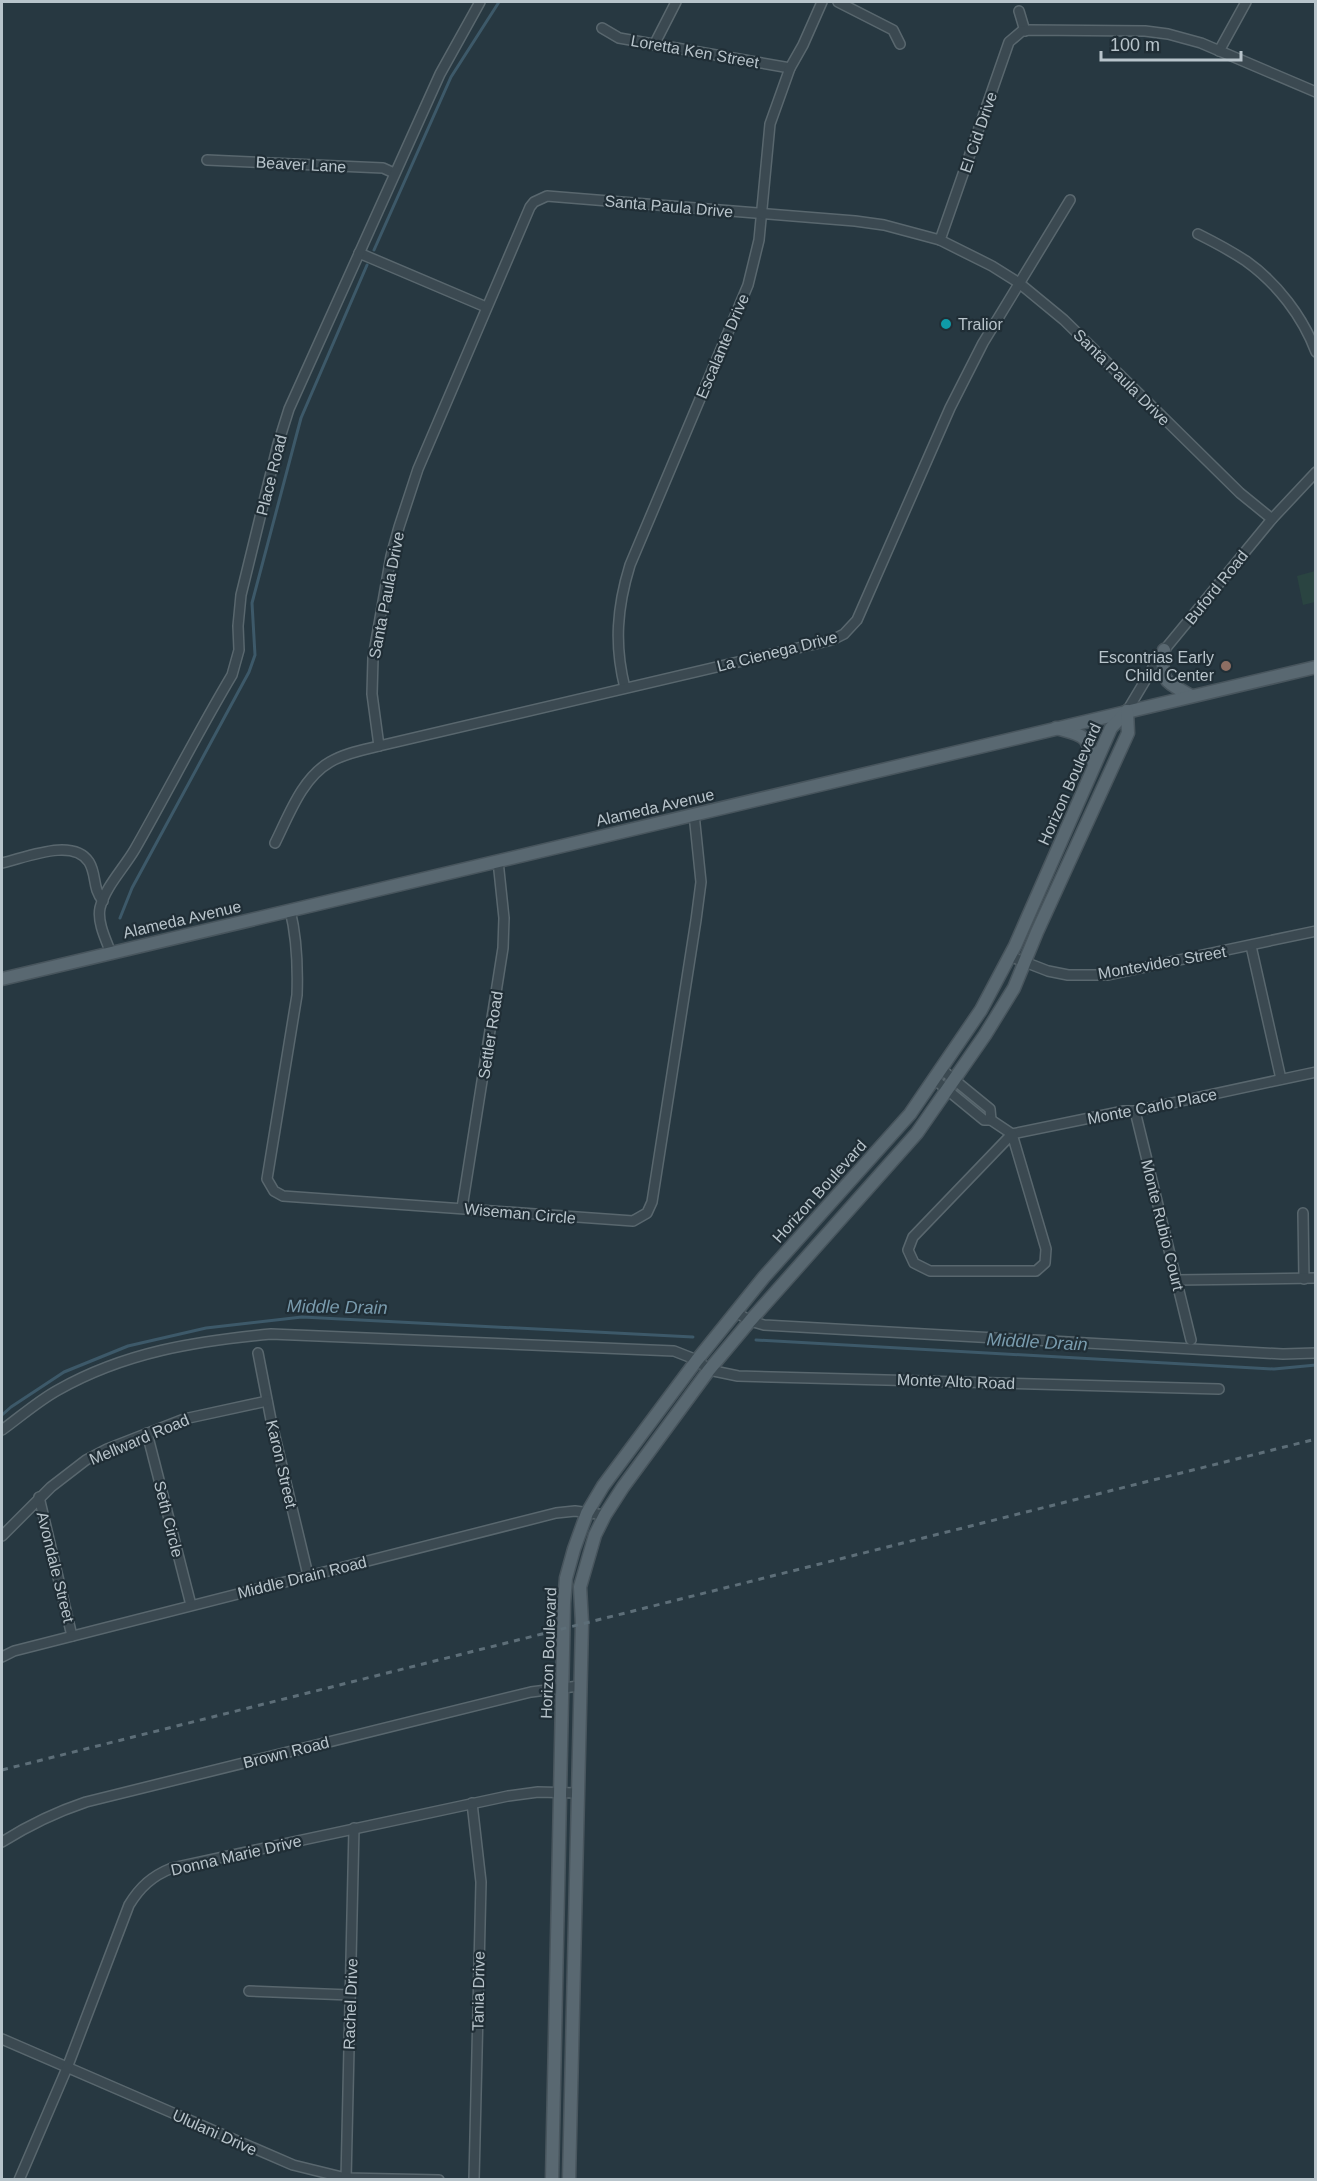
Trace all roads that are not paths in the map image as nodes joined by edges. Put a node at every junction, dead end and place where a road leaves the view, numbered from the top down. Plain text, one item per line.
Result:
1 (480, 2) edge
2 (676, 2) edge
3 (822, 2) edge
4 (838, 2) edge
5 (1246, 2) edge
6 (1019, 11) dead end
7 (602, 28) dead end
8 (1024, 31) junction
9 (900, 44) dead end
10 (654, 45) junction
11 (1219, 51) junction
12 (790, 68) junction
13 (1316, 92) edge
14 (207, 160) dead end
15 (394, 173) junction
16 (1070, 200) dead end
17 (762, 213) junction
18 (1198, 234) dead end
19 (940, 240) junction
20 (359, 253) junction
21 (1019, 283) junction
22 (486, 307) junction
23 (1311, 329) edge
24 (1316, 352) edge
25 (1316, 472) edge
26 (1272, 519) junction
27 (1164, 650) junction
28 (1316, 667) edge
29 (626, 688) junction
30 (1191, 696) junction
31 (1127, 711) junction
32 (1055, 728) junction
33 (379, 746) junction
34 (1094, 764) junction
35 (694, 814) junction
36 (275, 843) dead end
37 (498, 861) junction
38 (2, 863) edge
39 (103, 901) junction
40 (290, 910) junction
41 (1316, 931) edge
42 (1251, 946) junction
43 (111, 953) junction
44 (1009, 956) junction
45 (1024, 963) junction
46 (2, 979) edge
47 (1316, 1072) edge
48 (938, 1074) junction
49 (955, 1079) junction
50 (1281, 1079) junction
51 (948, 1090) junction
52 (1135, 1111) junction
53 (991, 1120) junction
54 (1012, 1134) junction
55 (462, 1208) junction
56 (1303, 1213) dead end
57 (1316, 1278) edge
58 (1304, 1279) junction
59 (1176, 1280) junction
60 (736, 1312) junction
61 (750, 1321) junction
62 (1191, 1340) dead end
63 (258, 1353) dead end
64 (1316, 1353) edge
65 (697, 1360) junction
66 (709, 1370) junction
67 (1219, 1389) dead end
68 (267, 1401) junction
69 (2, 1430) edge
70 (147, 1434) junction
71 (39, 1497) junction
72 (588, 1513) junction
73 (605, 1515) junction
74 (2, 1536) edge
75 (308, 1575) junction
76 (191, 1605) junction
77 (72, 1636) junction
78 (2, 1657) edge
79 (579, 1686) junction
80 (562, 1688) junction
81 (561, 1793) junction
82 (577, 1793) junction
83 (472, 1803) junction
84 (354, 1828) junction
85 (2, 1842) edge
86 (249, 1991) dead end
87 (350, 1995) junction
88 (2, 2039) edge
89 (67, 2068) junction
90 (346, 2179) edge
91 (19, 2180) edge
92 (439, 2180) edge
93 (474, 2180) edge
94 (552, 2180) edge
95 (569, 2180) edge

1 - 15 street, Place Road
2 - 10 street
3 - 12 street, Escalante Drive
4 - 9 street
5 - 11 street
6 - 8 street
7 - 10 street, Loretta Ken Street
8 - 11 street
8 - 19 street, El Cid Drive
10 - 12 street, Loretta Ken Street
11 - 13 street
12 - 17 street, Escalante Drive
14 - 15 street, Beaver Lane
15 - 20 street, Place Road
16 - 21 street, La Cienega Drive
17 - 19 street, Santa Paula Drive
17 - 22 street, Santa Paula Drive
17 - 29 street, Escalante Drive
18 - 23 street
19 - 21 street, Santa Paula Drive
20 - 22 street
20 - 39 street, Place Road
21 - 26 street, Santa Paula Drive
21 - 29 street, La Cienega Drive
22 - 33 street, Santa Paula Drive
23 - 24 street
25 - 26 street, Buford Road
26 - 27 street, Buford Road
27 - 30 main road
27 - 31 street, Buford Road
28 - 30 main road, Alameda Avenue
29 - 33 street, La Cienega Drive
30 - 31 main road, Alameda Avenue
31 - 32 main road, Alameda Avenue
31 - 34 main road, Horizon Boulevard
31 - 45 main road, Horizon Boulevard
32 - 34 main road
32 - 35 main road, Alameda Avenue
33 - 36 street, La Cienega Drive
34 - 44 main road, Horizon Boulevard
35 - 37 main road, Alameda Avenue
35 - 55 street, Wiseman Circle
37 - 40 main road, Alameda Avenue
37 - 55 street, Settler Road
38 - 39 street
39 - 43 street
40 - 43 main road, Alameda Avenue
40 - 55 street, Wiseman Circle
41 - 42 street, Montevideo Street
42 - 45 street, Montevideo Street
42 - 50 street
43 - 46 main road, Alameda Avenue
44 - 45 street, Montevideo Street
44 - 48 main road, Horizon Boulevard
45 - 49 main road, Horizon Boulevard
47 - 50 street, Monte Carlo Place
48 - 49 street
48 - 51 street
48 - 60 main road, Horizon Boulevard
49 - 51 main road, Horizon Boulevard
49 - 53 street
50 - 52 street, Monte Carlo Place
51 - 53 street
51 - 61 main road, Horizon Boulevard
52 - 54 street, Monte Carlo Place
52 - 59 street, Monte Rubio Court
53 - 54 street
54 - 54 street
56 - 58 street
57 - 58 street
58 - 59 street
59 - 62 street, Monte Rubio Court
60 - 61 street
60 - 65 main road, Horizon Boulevard
61 - 64 street
61 - 66 main road, Horizon Boulevard
63 - 68 street, Karon Street
65 - 66 street
65 - 69 street
65 - 72 main road, Horizon Boulevard
66 - 67 street, Monte Alto Road
66 - 73 main road, Horizon Boulevard
68 - 70 street, Mellward Road
68 - 75 street, Karon Street
70 - 71 street, Mellward Road
70 - 76 street, Seth Circle
71 - 74 street, Mellward Road
71 - 77 street, Avondale Street
72 - 73 street, Middle Drain Road
72 - 75 street, Middle Drain Road
72 - 80 main road, Horizon Boulevard
73 - 79 main road, Horizon Boulevard
75 - 76 street, Middle Drain Road
76 - 77 street, Middle Drain Road
77 - 78 street, Middle Drain Road
79 - 80 street, Brown Road
79 - 82 main road, Horizon Boulevard
80 - 81 main road, Horizon Boulevard
80 - 85 street, Brown Road
81 - 82 street, Donna Marie Drive
81 - 83 street, Donna Marie Drive
81 - 94 main road, Horizon Boulevard
82 - 95 main road, Horizon Boulevard
83 - 84 street, Donna Marie Drive
83 - 93 street, Tania Drive
84 - 87 street, Rachel Drive
84 - 89 street, Donna Marie Drive
86 - 87 street
87 - 90 street, Rachel Drive
88 - 89 street, Ululani Drive
89 - 90 street, Ululani Drive
89 - 91 street, Donna Marie Drive
90 - 92 street, Ululani Drive

